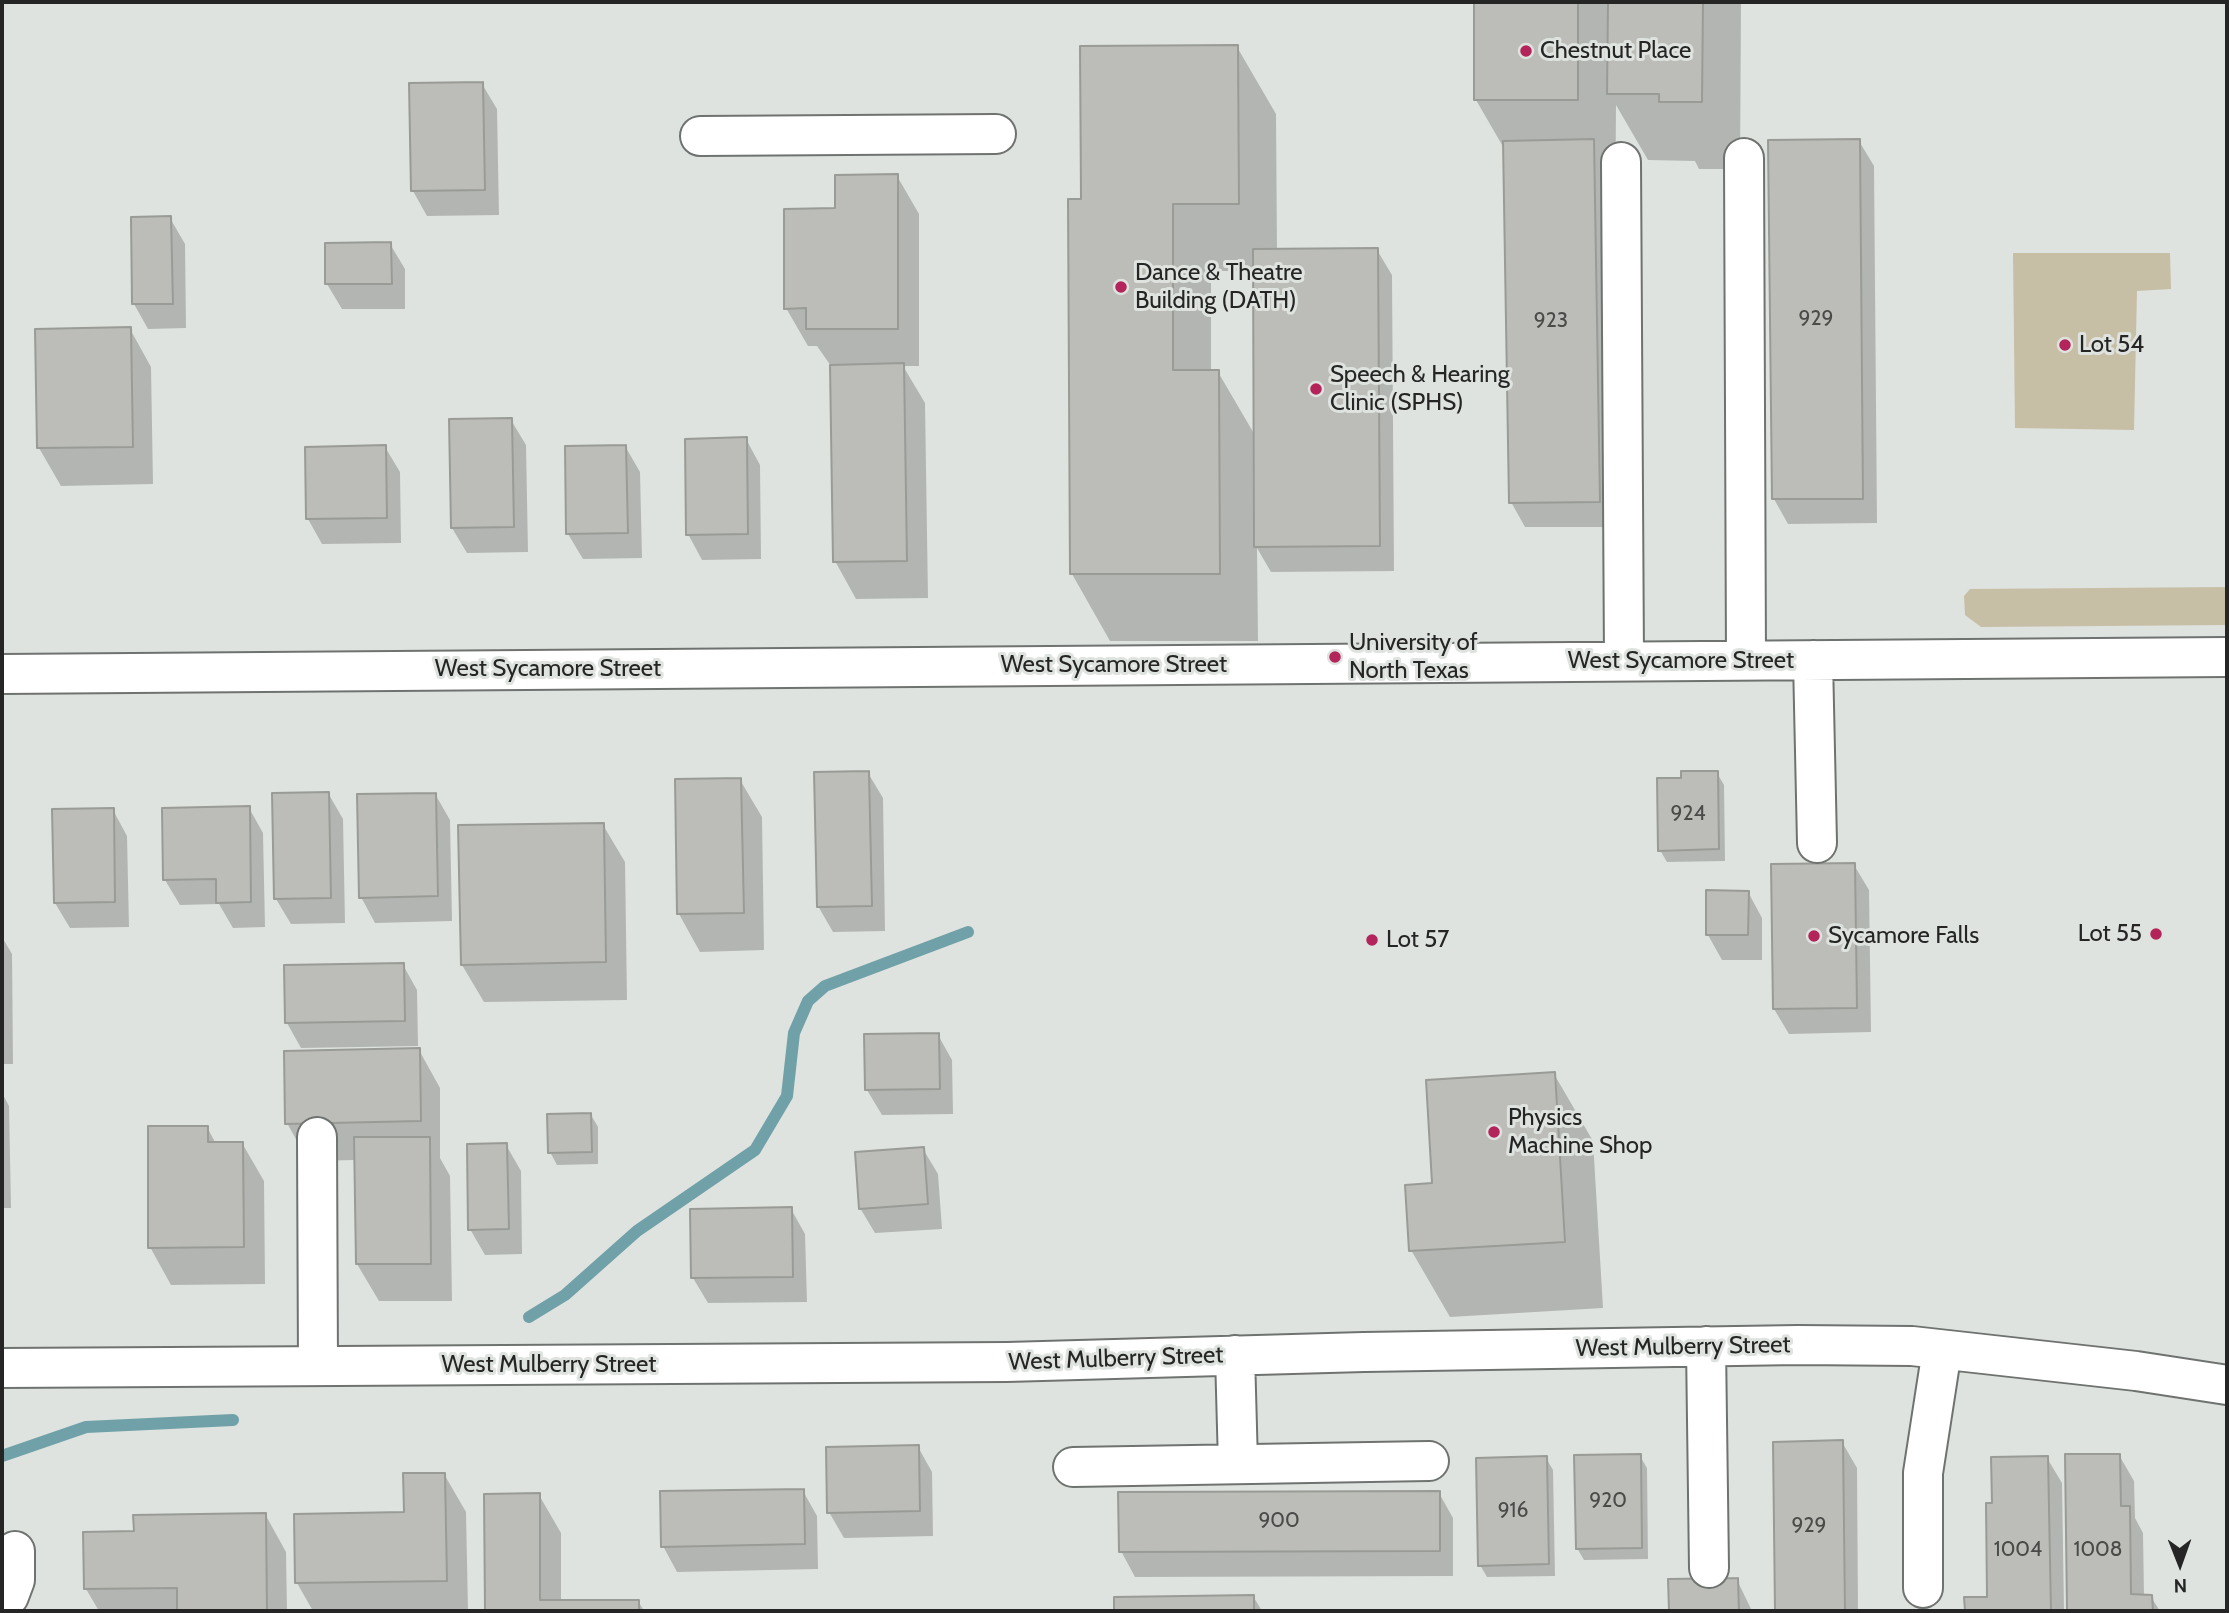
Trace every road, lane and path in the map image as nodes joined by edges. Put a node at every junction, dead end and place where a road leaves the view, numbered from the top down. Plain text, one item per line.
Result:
1 (996, 134) dead end
2 (700, 136) dead end
3 (1744, 158) dead end
4 (1621, 162) dead end
5 (2227, 657) edge
6 (1746, 660) junction
7 (1813, 660) junction
8 (1624, 661) junction
9 (2, 674) edge
10 (1817, 844) dead end
11 (317, 1137) dead end
12 (1706, 1346) junction
13 (1942, 1350) junction
14 (1235, 1355) junction
15 (318, 1366) junction
16 (2, 1368) edge
17 (2227, 1385) edge
18 (1429, 1461) dead end
19 (1238, 1464) junction
20 (1073, 1467) dead end
21 (15, 1552) dead end
22 (1709, 1568) dead end
23 (1923, 1588) dead end
24 (2, 1600) edge

1 - 2 street
3 - 6 street
4 - 8 street
5 - 7 street, West Sycamore Street
6 - 7 street, West Sycamore Street
6 - 8 street, West Sycamore Street
7 - 10 street
8 - 9 street, West Sycamore Street
11 - 15 street
12 - 13 street, West Mulberry Street
12 - 14 street, West Mulberry Street
12 - 22 street
13 - 17 street, West Mulberry Street
13 - 23 street
14 - 15 street, West Mulberry Street
14 - 19 street
15 - 16 street, West Mulberry Street
18 - 19 street
19 - 20 street
21 - 24 street

